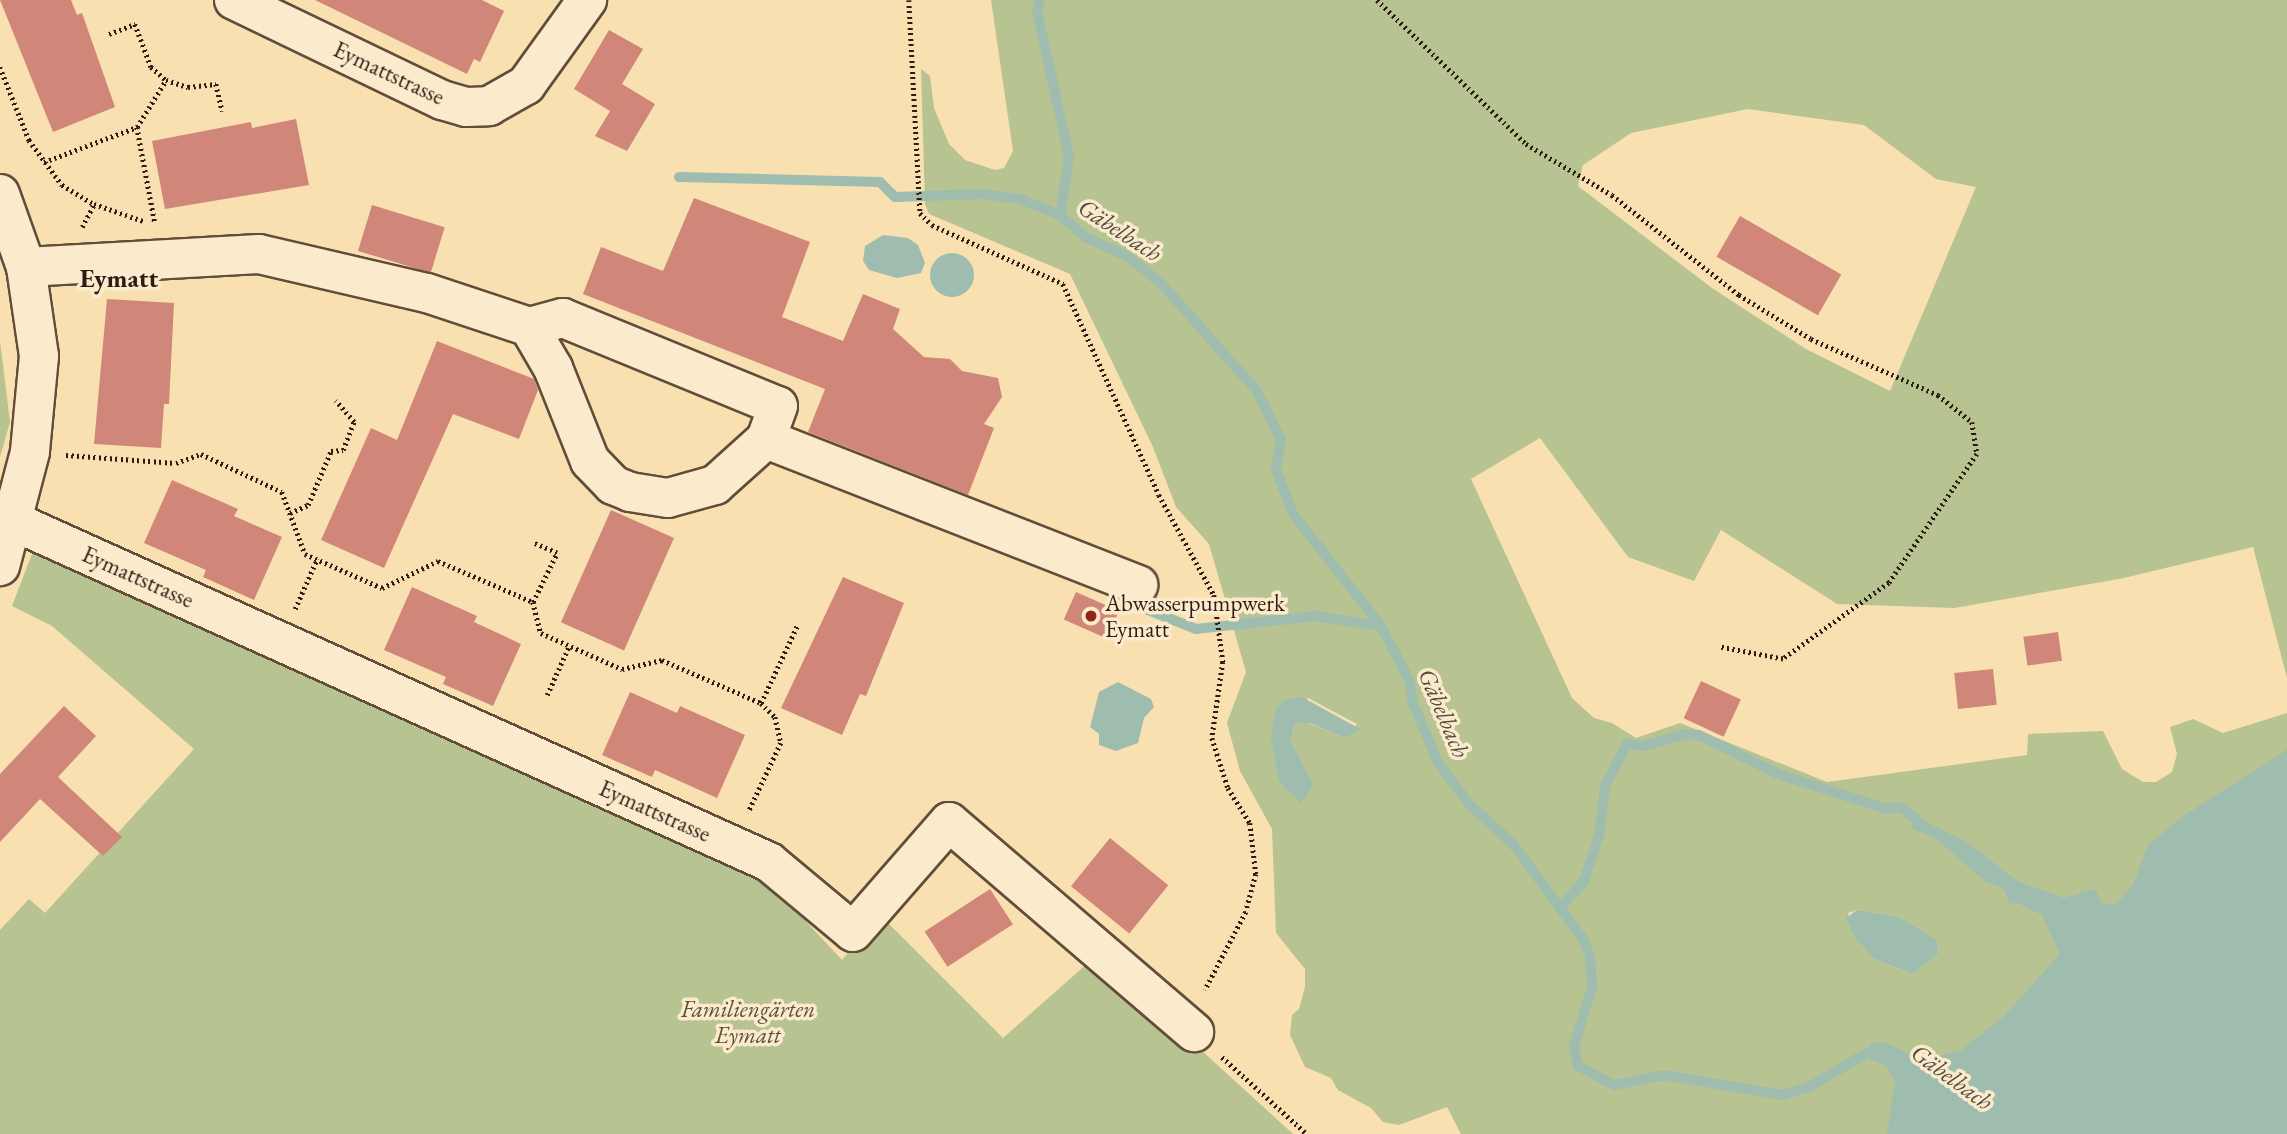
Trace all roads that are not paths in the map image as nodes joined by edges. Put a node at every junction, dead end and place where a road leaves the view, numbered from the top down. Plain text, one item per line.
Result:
1 (234, 0) edge
2 (587, 0) edge
3 (0, 194) edge
4 (26, 267) junction
5 (529, 327) junction
6 (766, 439) junction
7 (15, 522) junction
8 (0, 566) edge
9 (1138, 585) dead end
10 (1190, 1029) road end

1 - 2 street, Eymattstrasse
3 - 4 street
4 - 5 street
4 - 7 street
5 - 6 street
5 - 6 street
6 - 9 street
7 - 8 street
7 - 10 street, Eymattstrasse

